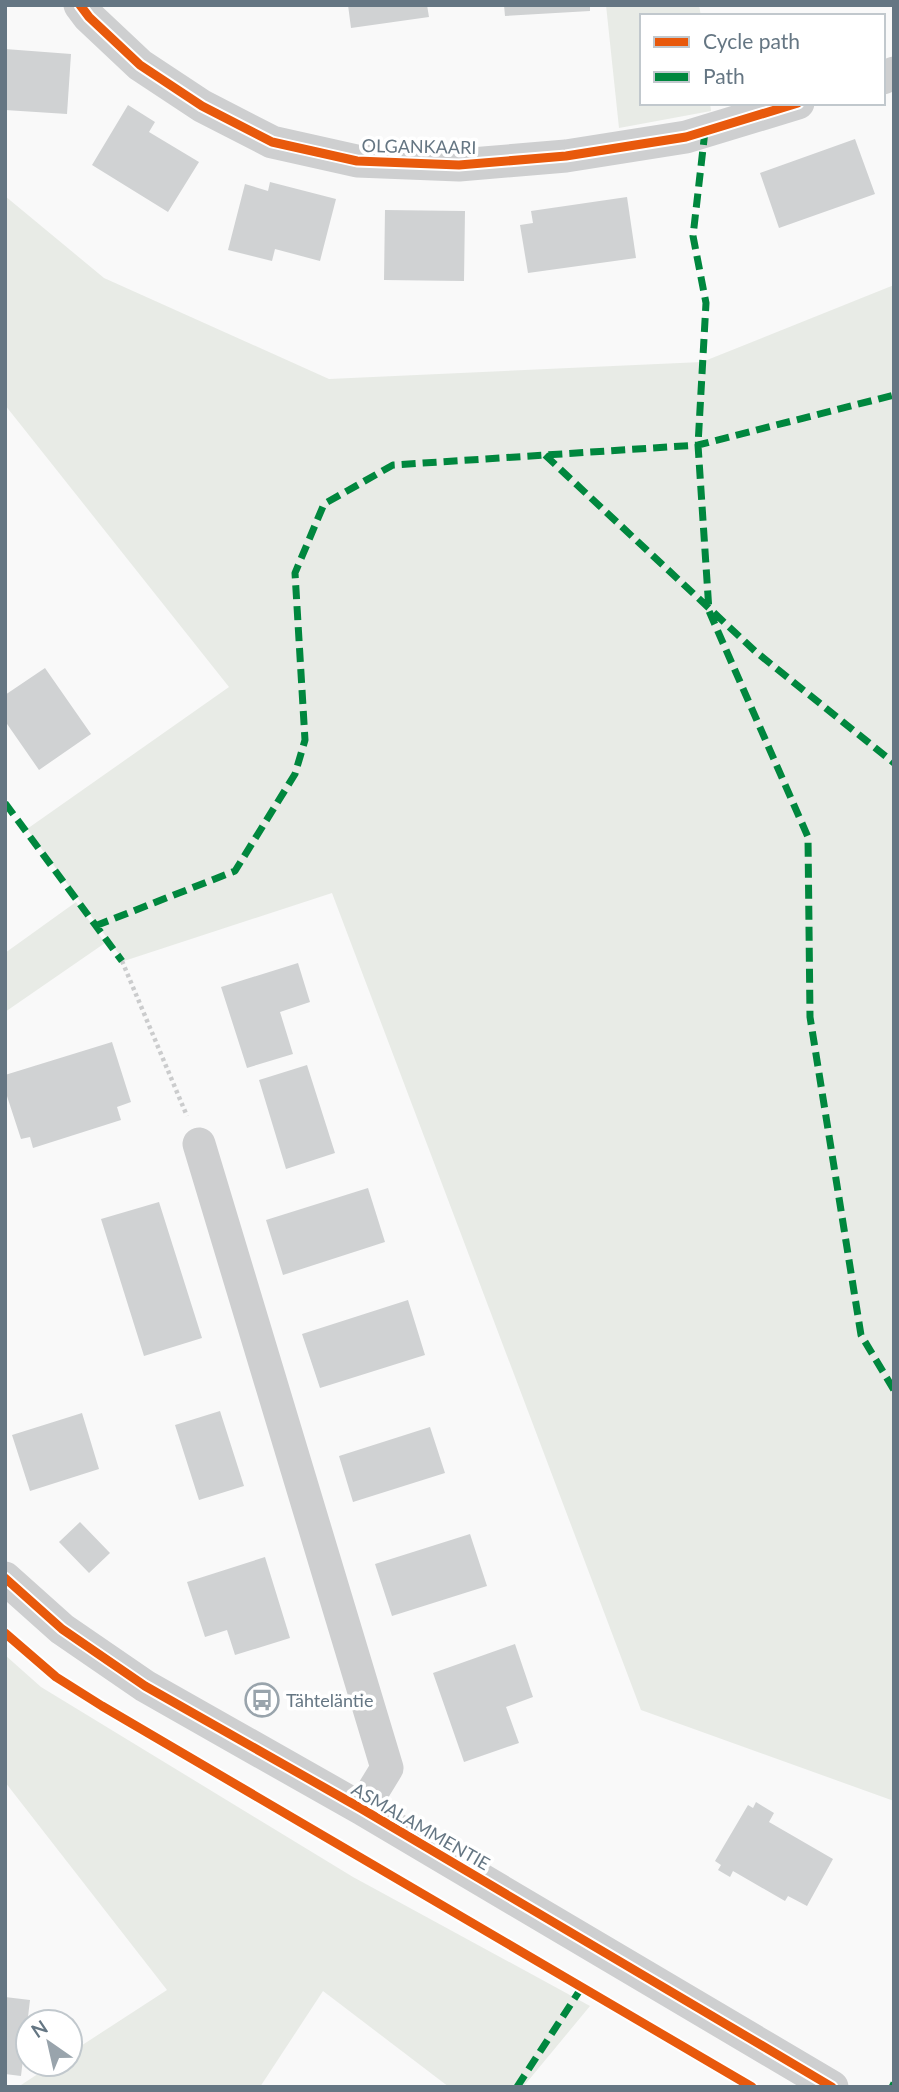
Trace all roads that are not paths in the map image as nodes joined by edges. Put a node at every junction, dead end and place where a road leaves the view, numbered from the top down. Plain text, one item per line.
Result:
1 (80, 5) edge
2 (791, 105) edge
3 (199, 1144) road end
4 (5, 1578) edge
5 (362, 1809) junction
6 (832, 2087) edge

1 - 2 street, OLGANKAARI
3 - 5 street
4 - 5 street, ASMALAMMENTIE
5 - 6 street, ASMALAMMENTIE

